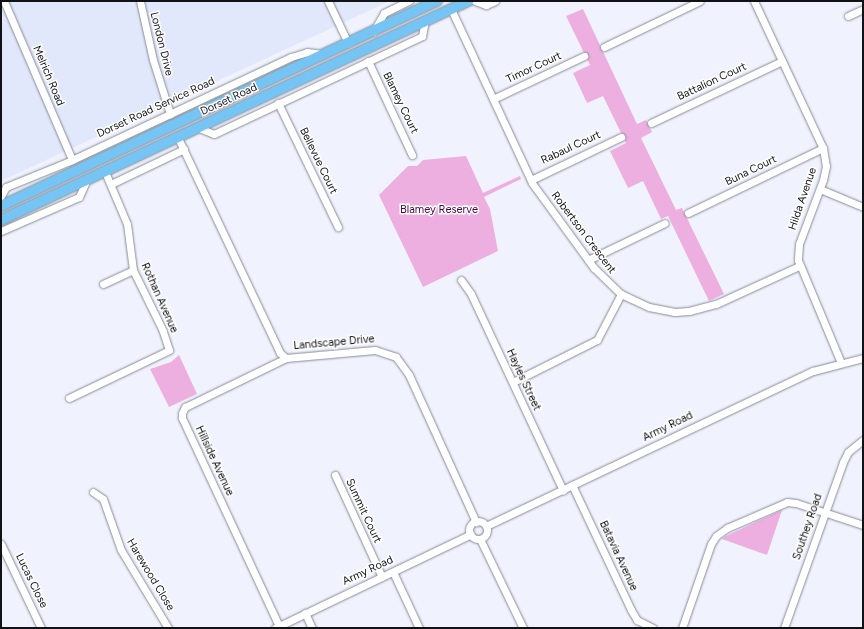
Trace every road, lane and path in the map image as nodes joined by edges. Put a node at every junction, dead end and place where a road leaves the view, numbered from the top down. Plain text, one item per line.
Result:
1 (4, 1) edge
2 (140, 1) edge
3 (328, 1) edge
4 (409, 1) edge
5 (437, 1) edge
6 (468, 1) edge
7 (475, 1) edge
8 (495, 1) edge
9 (700, 1) edge
10 (754, 1) edge
11 (449, 5) edge
12 (863, 9) edge
13 (848, 16) dead end
14 (425, 21) junction
15 (372, 32) junction
16 (348, 43) junction
17 (604, 47) dead end
18 (325, 54) junction
19 (584, 56) dead end
20 (782, 61) junction
21 (368, 62) junction
22 (309, 76) junction
23 (293, 96) junction
24 (493, 99) junction
25 (278, 103) junction
26 (170, 114) junction
27 (651, 123) dead end
28 (172, 127) junction
29 (199, 128) junction
30 (621, 137) dead end
31 (178, 138) junction
32 (824, 148) junction
33 (184, 149) junction
34 (412, 155) dead end
35 (72, 160) junction
36 (105, 172) junction
37 (531, 180) junction
38 (86, 182) junction
39 (111, 184) junction
40 (820, 189) junction
41 (1, 196) edge
42 (1, 206) edge
43 (863, 206) edge
44 (688, 214) dead end
45 (3, 216) edge
46 (665, 224) dead end
47 (338, 227) dead end
48 (1, 231) edge
49 (588, 260) junction
50 (799, 266) junction
51 (133, 270) junction
52 (461, 280) dead end
53 (103, 284) dead end
54 (621, 294) junction
55 (286, 358) junction
56 (863, 358) edge
57 (841, 362) junction
58 (513, 382) junction
59 (70, 398) dead end
60 (863, 440) edge
61 (335, 476) dead end
62 (572, 485) junction
63 (563, 490) junction
64 (93, 492) dead end
65 (825, 512) junction
66 (476, 522) junction
67 (863, 525) edge
68 (486, 526) junction
69 (470, 534) junction
70 (480, 539) junction
71 (1, 544) edge
72 (393, 572) junction
73 (382, 577) junction
74 (305, 613) junction
75 (277, 627) edge
76 (41, 628) edge
77 (168, 628) edge
78 (312, 628) edge
79 (419, 628) edge
80 (523, 628) edge
81 (653, 628) edge
82 (682, 628) edge
83 (784, 628) edge

1 - 35 street, Melrich Road
2 - 26 street, London Drive
3 - 16 street
4 - 15 street
5 - 15 main road, Dorset Road
6 - 11 main road, Dorset Road
7 - 8 street
9 - 17 street
10 - 20 street, Hilda Avenue
11 - 14 main road, Dorset Road
11 - 24 street, Robertson Crescent
12 - 13 street
14 - 21 street
14 - 22 main road, Dorset Road
15 - 16 main road, Dorset Road
16 - 18 main road, Dorset Road
18 - 26 street, Dorset Road Service Road
18 - 28 main road, Dorset Road
19 - 24 street, Timor Court
20 - 27 street, Battalion Court
20 - 32 street, Hilda Avenue
21 - 23 street
21 - 34 street, Blamey Court
22 - 23 street
22 - 29 main road, Dorset Road
23 - 25 street
24 - 37 street, Robertson Crescent
25 - 29 street
25 - 47 street, Bellevue Court
26 - 35 street, Dorset Road Service Road
28 - 31 main road
28 - 42 main road, Dorset Road
29 - 31 main road, Dorset Road
30 - 37 street, Rabaul Court
31 - 33 street, Landscape Drive
31 - 36 main road, Dorset Road
32 - 40 street, Hilda Avenue
32 - 44 street, Buna Court
33 - 39 street
33 - 55 street, Landscape Drive
35 - 41 street, Dorset Road Service Road
36 - 38 main road, Dorset Road
36 - 39 street, Rothan Avenue
37 - 49 street, Robertson Crescent
38 - 45 main road, Dorset Road
38 - 48 street
39 - 51 street, Rothan Avenue
40 - 43 street
40 - 50 street, Hilda Avenue
46 - 49 street
49 - 54 street, Robertson Crescent
50 - 54 street, Robertson Crescent
50 - 57 street, Hilda Avenue
51 - 53 street
51 - 59 street, Rothan Avenue
52 - 58 street, Hayles Street
54 - 58 street
55 - 66 street, Landscape Drive
55 - 75 street, Hillside Avenue
56 - 57 street, Army Road
57 - 62 street, Army Road
58 - 63 street, Hayles Street
60 - 65 street, Southey Road
61 - 73 street, Summit Court
62 - 63 street, Army Road
62 - 81 street, Batavia Avenue
63 - 68 street, Army Road
64 - 77 street, Harewood Close
65 - 67 street
65 - 82 street
65 - 83 street, Southey Road
66 - 68 street
66 - 69 street
68 - 70 street
69 - 70 street
69 - 72 street, Army Road
70 - 80 street
71 - 76 street, Lucas Close
72 - 73 street, Army Road
72 - 79 street
73 - 74 street, Army Road
74 - 75 street, Army Road
74 - 78 street

